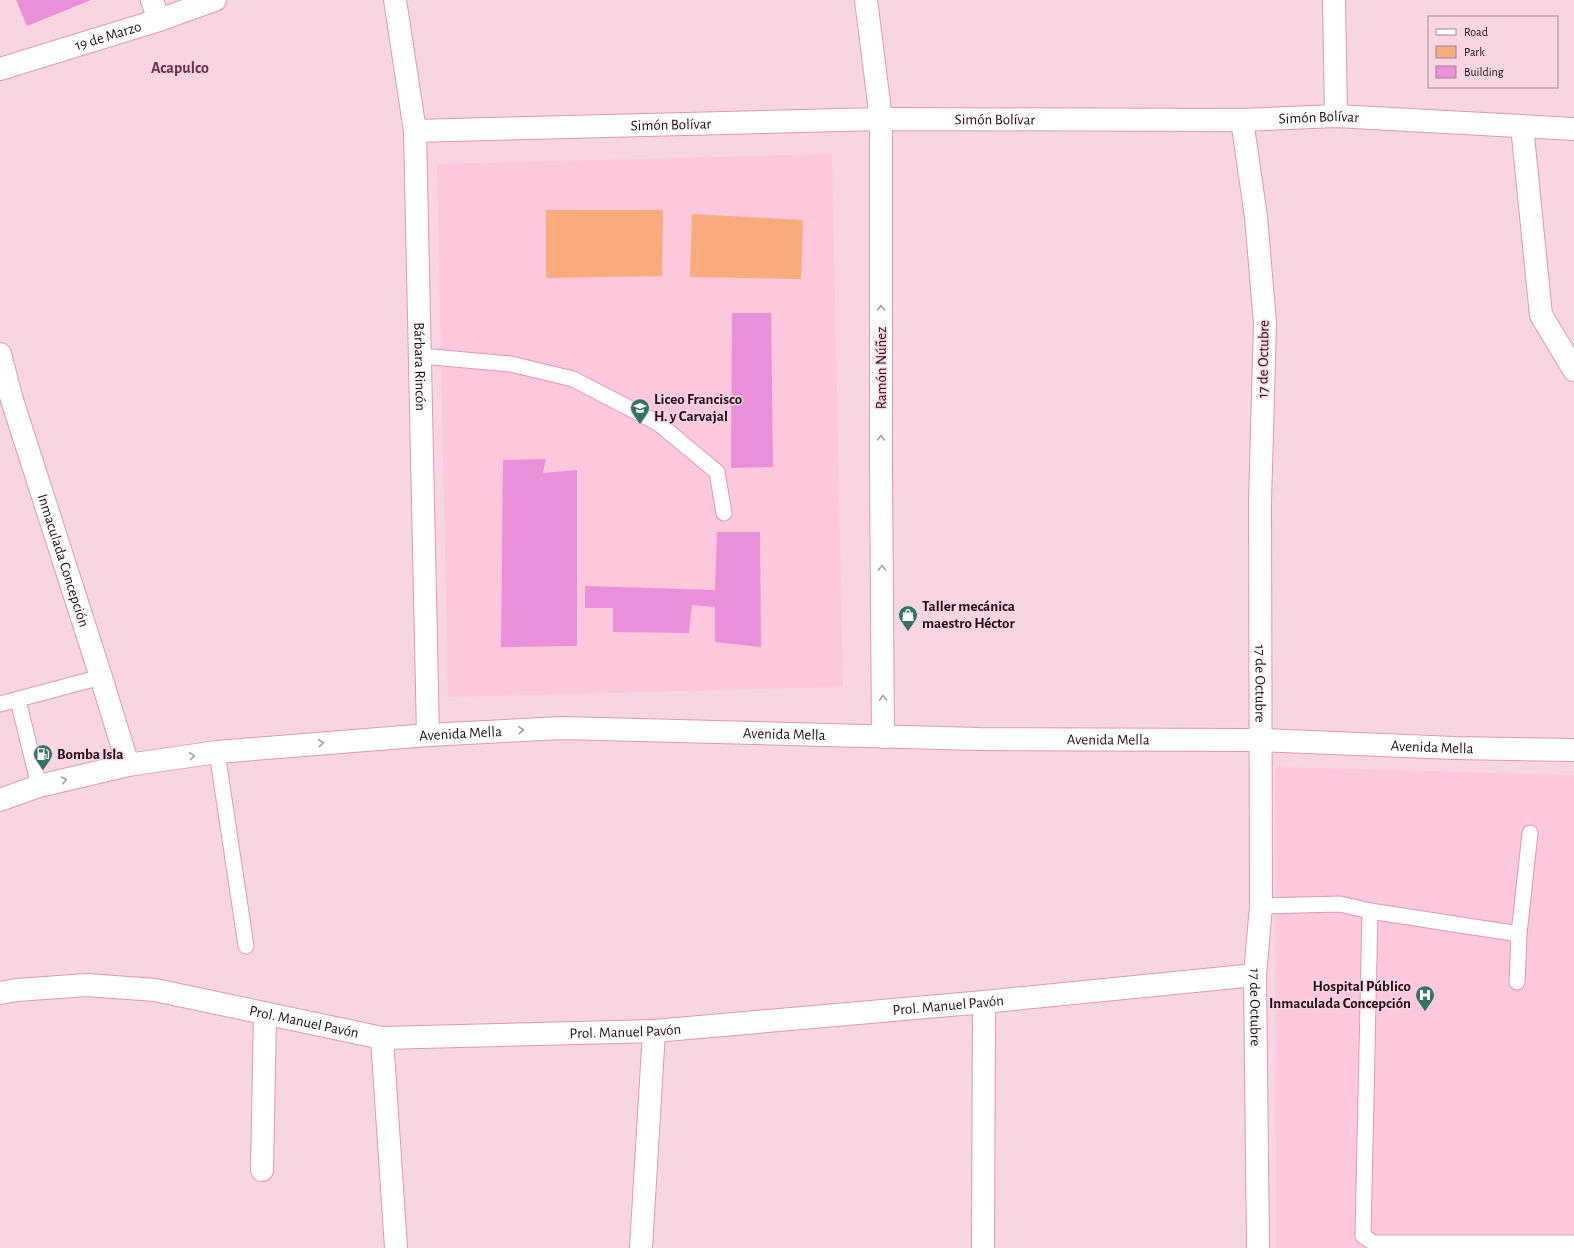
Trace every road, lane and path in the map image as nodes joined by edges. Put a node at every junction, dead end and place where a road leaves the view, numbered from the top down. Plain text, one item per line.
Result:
1 (215, 0) edge
2 (395, 0) edge
3 (866, 0) edge
4 (1334, 0) edge
5 (155, 10) edge
6 (0, 69) edge
7 (1336, 116) junction
8 (881, 119) junction
9 (1242, 120) junction
10 (1522, 126) junction
11 (1574, 129) edge
12 (415, 131) junction
13 (0, 354) edge
14 (421, 356) junction
15 (1574, 370) edge
16 (724, 513) dead end
17 (102, 677) junction
18 (18, 700) junction
19 (0, 704) edge
20 (428, 735) junction
21 (883, 737) junction
22 (1261, 740) junction
23 (1574, 750) edge
24 (217, 752) junction
25 (128, 765) junction
26 (40, 786) junction
27 (0, 800) edge
28 (1530, 833) dead end
29 (1261, 906) junction
30 (1370, 911) junction
31 (1519, 934) junction
32 (246, 946) dead end
33 (1255, 975) junction
34 (1517, 982) dead end
35 (0, 993) edge
36 (984, 1002) junction
37 (265, 1014) junction
38 (654, 1031) junction
39 (382, 1038) junction
40 (262, 1170) dead end
41 (1574, 1243) edge
42 (396, 1248) edge
43 (641, 1248) edge
44 (983, 1248) edge
45 (1258, 1248) edge

1 - 5 street, 19 de Marzo
2 - 12 street, Bárbara Rincón
3 - 8 street, Ramón Núñez
4 - 7 street
5 - 6 street, 19 de Marzo
7 - 9 street, Simón Bolívar
7 - 10 street, Simón Bolívar
8 - 9 street, Simón Bolívar
8 - 12 street, Simón Bolívar
21 -> 8 street, Ramón Núñez
9 - 22 street, 17 de Octubre
10 - 11 street, Simón Bolívar
10 - 15 street
12 - 14 street, Bárbara Rincón
13 - 17 street, Inmaculada Concepción
14 - 16 lane
14 - 20 street, Bárbara Rincón
17 - 18 lane
17 - 25 street, Inmaculada Concepción
18 - 19 lane
18 - 26 lane
20 -> 21 street, Avenida Mella
24 -> 20 street, Avenida Mella
21 - 22 street, Avenida Mella
22 - 23 street, Avenida Mella
22 - 29 street, 17 de Octubre
25 -> 24 street, Avenida Mella
24 - 32 lane
26 -> 25 street, Avenida Mella
26 - 27 street, Avenida Mella
28 - 31 lane
29 - 30 lane
29 - 33 street, 17 de Octubre
30 - 31 lane
30 - 41 lane
31 - 34 lane
33 - 36 street, Prol. Manuel Pavón
33 - 45 street, 17 de Octubre
35 - 37 street, Prol. Manuel Pavón
36 - 38 street, Prol. Manuel Pavón
36 - 44 street
37 - 39 street, Prol. Manuel Pavón
37 - 40 street
38 - 39 street, Prol. Manuel Pavón
38 - 43 street
39 - 42 street

